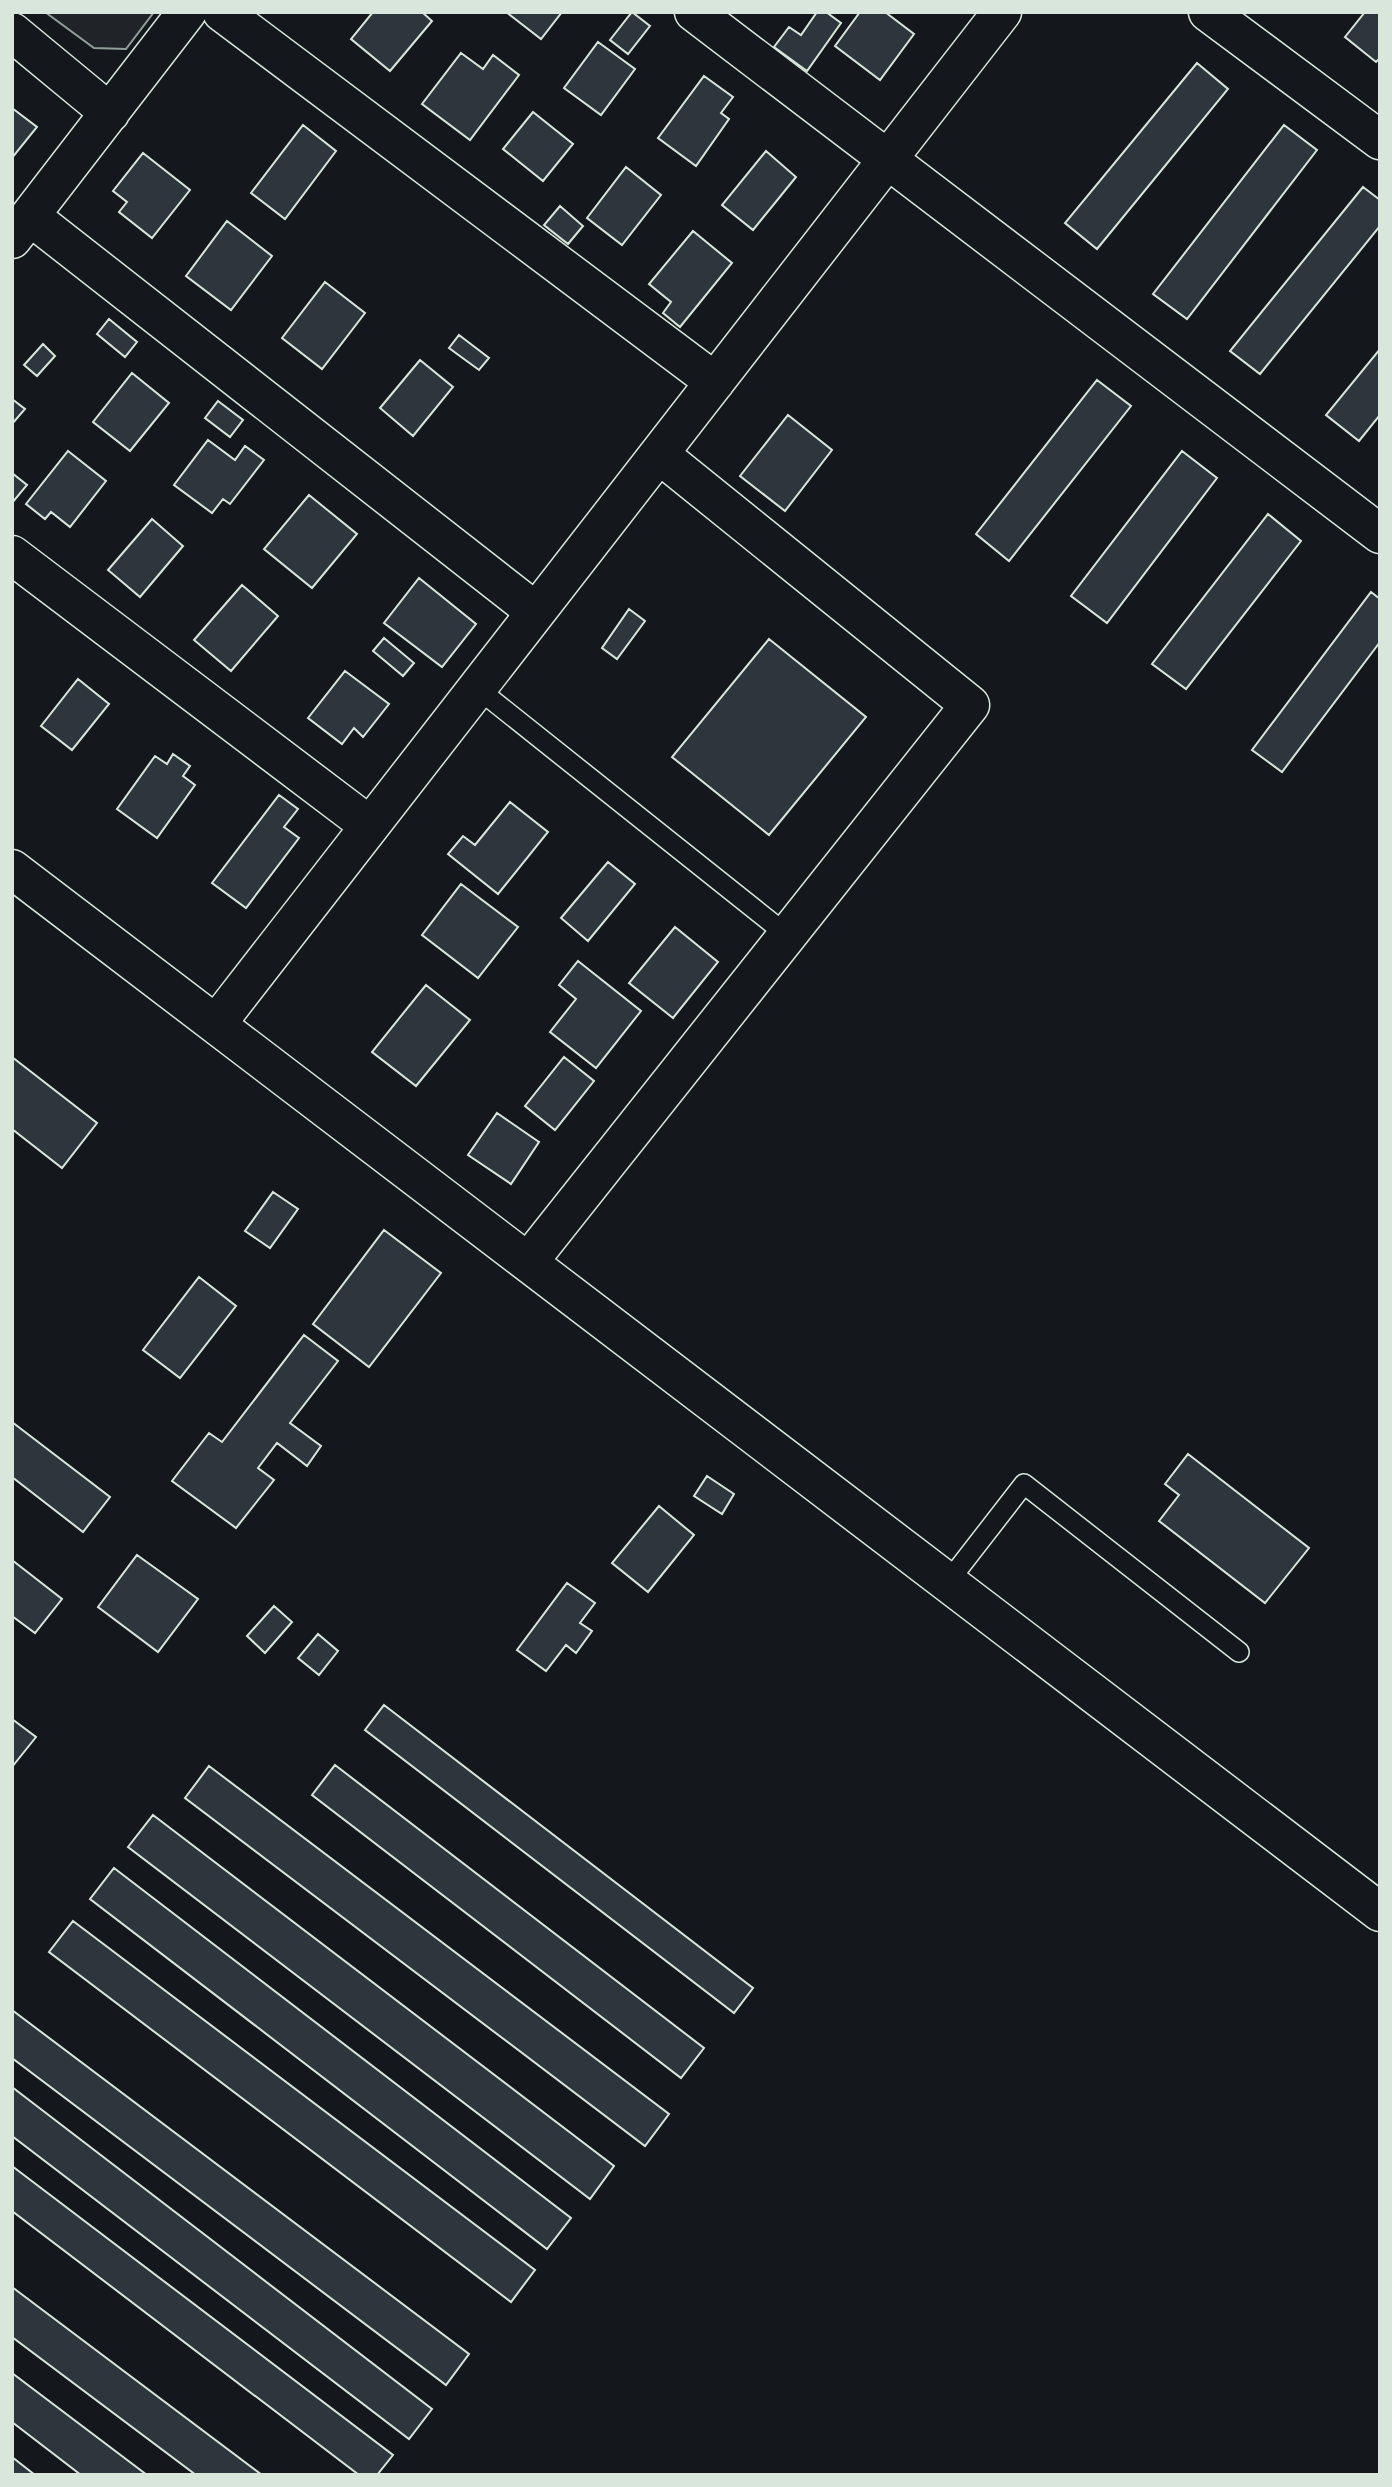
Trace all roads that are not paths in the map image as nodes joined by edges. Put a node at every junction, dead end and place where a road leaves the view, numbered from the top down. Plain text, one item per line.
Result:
1 (187, 12) edge
2 (222, 12) edge
3 (694, 12) edge
4 (1002, 12) edge
5 (1208, 12) edge
6 (12, 32) edge
7 (110, 113) junction
8 (1380, 140) edge
9 (888, 159) junction
10 (21, 228) edge
11 (715, 382) junction
12 (659, 454) junction
13 (1380, 534) edge
14 (12, 555) edge
15 (536, 612) junction
16 (477, 688) junction
17 (370, 826) junction
18 (12, 869) edge
19 (787, 935) junction
20 (217, 1023) junction
21 (529, 1261) junction
22 (948, 1582) junction
23 (1239, 1652) dead end
24 (1380, 1912) edge

1 - 7 street
2 - 11 street
3 - 9 street
4 - 9 street
5 - 8 street
6 - 7 street
7 - 10 street
9 - 11 street
9 - 13 street
10 - 15 street
11 - 12 street
12 - 15 street
12 - 19 street
14 - 17 street
15 - 16 street
16 - 17 street
16 - 19 lane
17 - 20 street
18 - 20 street
19 - 21 street
20 - 21 street
21 - 22 street
22 - 23 lane
22 - 24 street

